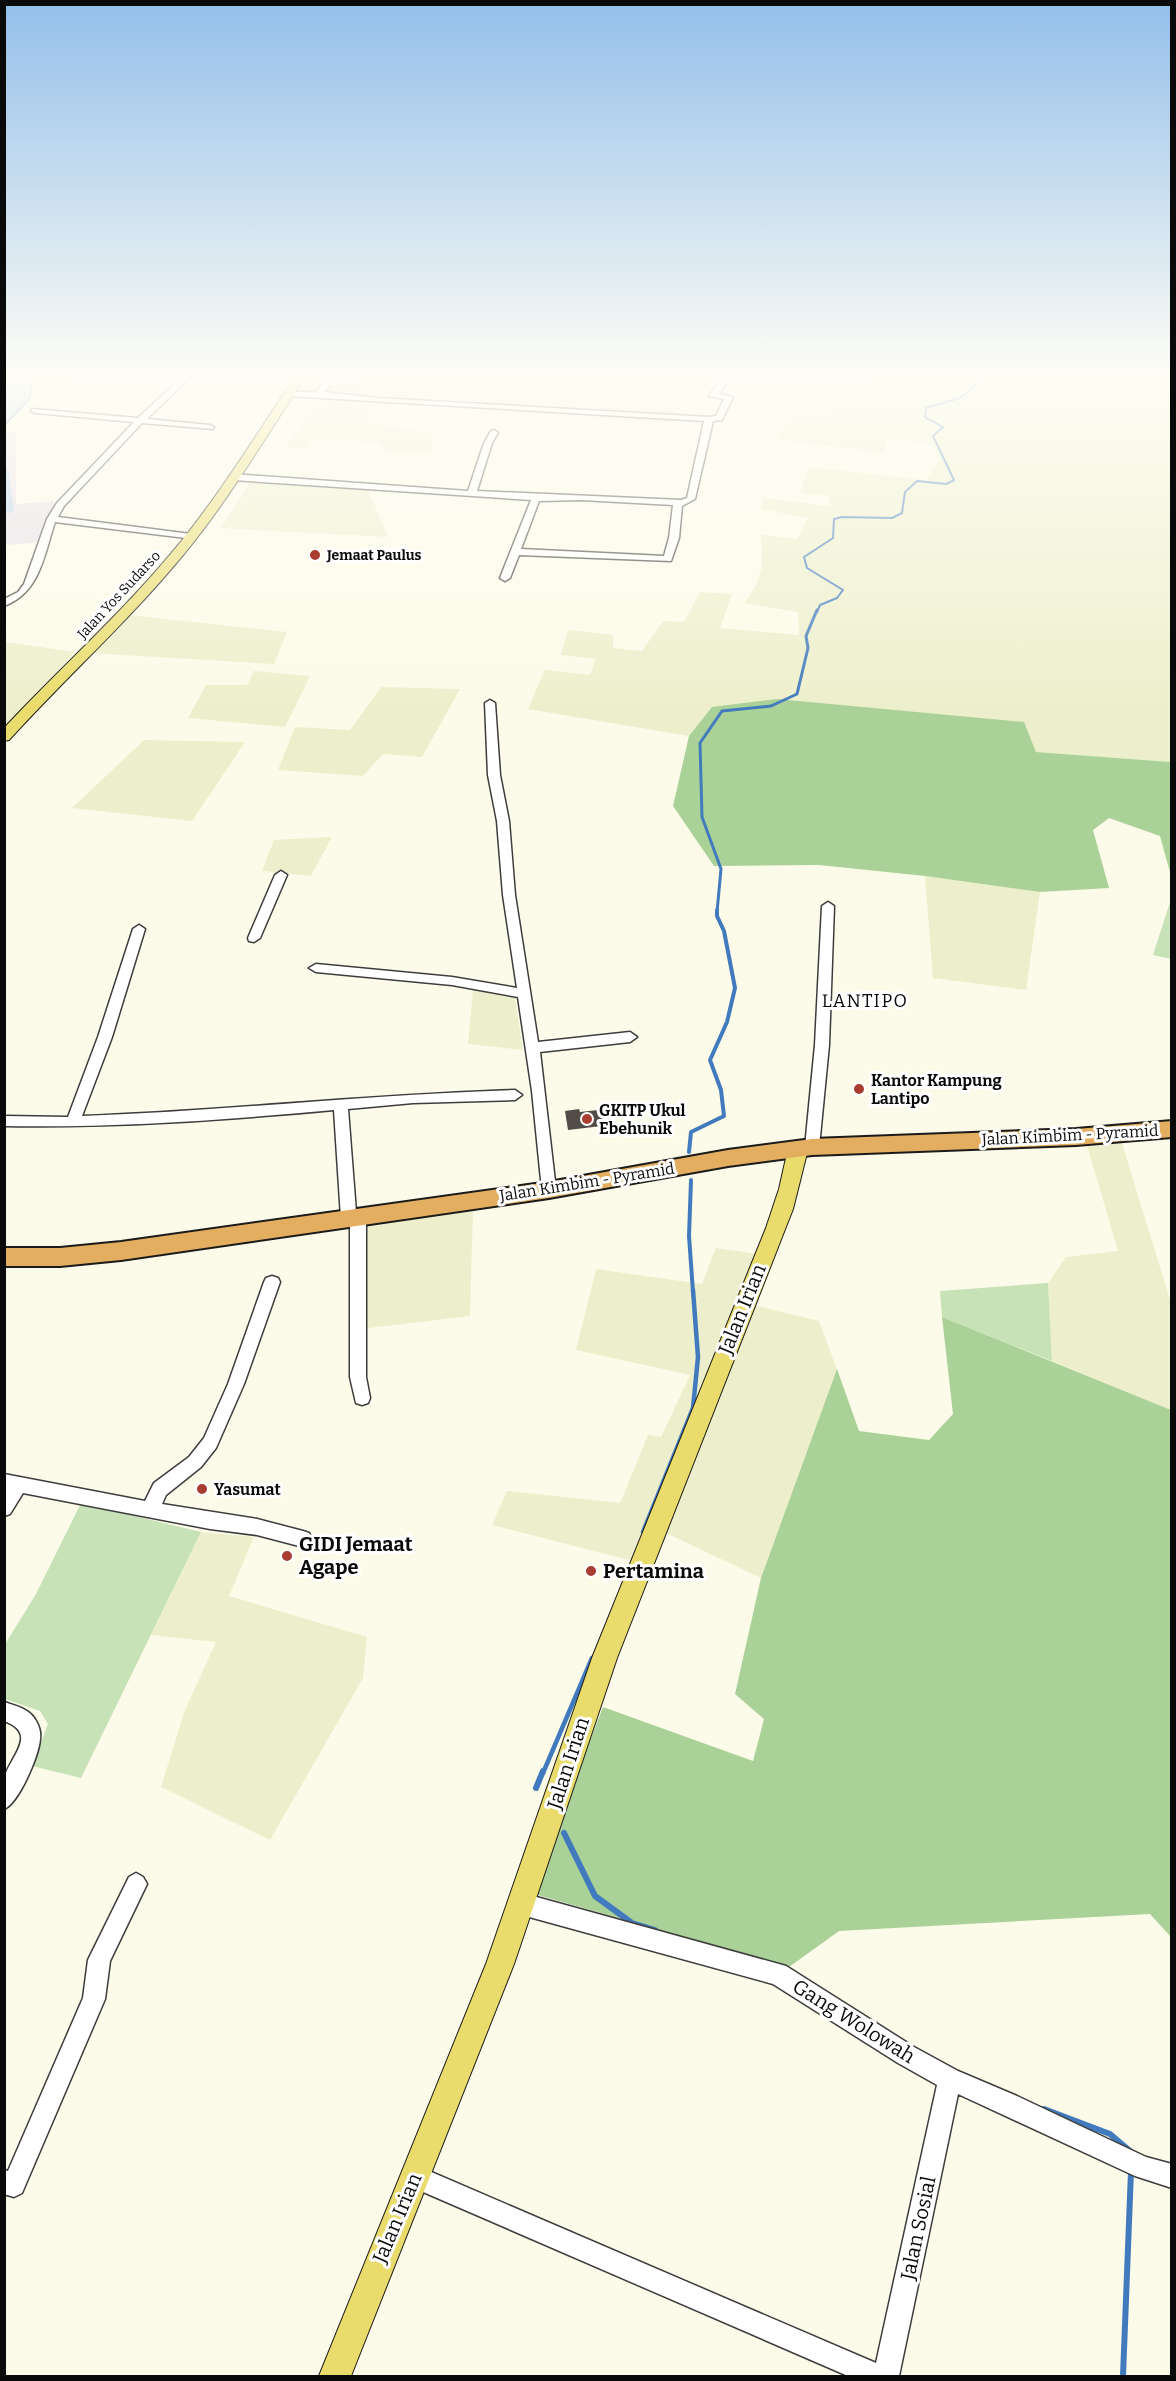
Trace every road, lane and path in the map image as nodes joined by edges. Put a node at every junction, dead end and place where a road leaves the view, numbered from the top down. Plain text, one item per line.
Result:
1 (77, 485) edge
2 (227, 485) edge
3 (346, 485) edge
4 (475, 485) edge
5 (693, 485) edge
6 (386, 488) junction
7 (472, 493) junction
8 (535, 502) junction
9 (678, 503) junction
10 (52, 519) junction
11 (191, 537) junction
12 (516, 552) junction
13 (505, 578) dead end
14 (4, 603) edge
15 (490, 703) dead end
16 (4, 736) edge
17 (281, 875) dead end
18 (828, 906) dead end
19 (139, 929) dead end
20 (254, 938) dead end
21 (316, 968) dead end
22 (524, 994) junction
23 (630, 1037) dead end
24 (531, 1048) junction
25 (515, 1095) dead end
26 (340, 1103) junction
27 (4, 1121) edge
28 (73, 1122) junction
29 (1172, 1129) edge
30 (805, 1148) junction
31 (549, 1190) junction
32 (353, 1217) junction
33 (4, 1257) edge
34 (272, 1282) dead end
35 (362, 1398) dead end
36 (11, 1484) edge
37 (4, 1508) edge
38 (150, 1509) junction
39 (303, 1539) dead end
40 (4, 1711) edge
41 (4, 1799) edge
42 (136, 1884) dead end
43 (522, 1904) junction
44 (950, 2079) junction
45 (1172, 2176) edge
46 (415, 2178) junction
47 (4, 2182) edge
48 (334, 2376) edge
49 (877, 2376) edge
50 (886, 2376) edge

1 - 10 street
2 - 11 main road, Jalan Yos Sudarso
3 - 6 street
4 - 7 street
5 - 9 street
6 - 7 street
6 - 8 street
7 - 8 street
8 - 9 street
8 - 12 street
9 - 12 street
10 - 11 street
10 - 14 street
11 - 16 main road, Jalan Yos Sudarso
12 - 13 street
15 - 22 street
17 - 20 street
18 - 30 street
19 - 28 street
21 - 22 street
22 - 24 street
23 - 24 street
24 - 31 street
25 - 26 street
26 - 28 street
26 - 32 street
27 - 28 street
29 - 30 highway, Jalan Kimbim - Pyramid
30 - 31 highway, Jalan Kimbim - Pyramid
30 - 43 main road, Jalan Irian
31 - 32 highway, Jalan Kimbim - Pyramid
32 - 33 highway, Jalan Kimbim - Pyramid
32 - 35 street
34 - 38 street
36 - 37 street
36 - 38 street
38 - 39 street
40 - 41 street
42 - 47 street
43 - 44 street, Gang Wolowah
43 - 46 main road, Jalan Irian
44 - 45 street, Gang Wolowah
44 - 50 street, Jalan Sosial
46 - 48 main road, Jalan Irian
46 - 49 street

